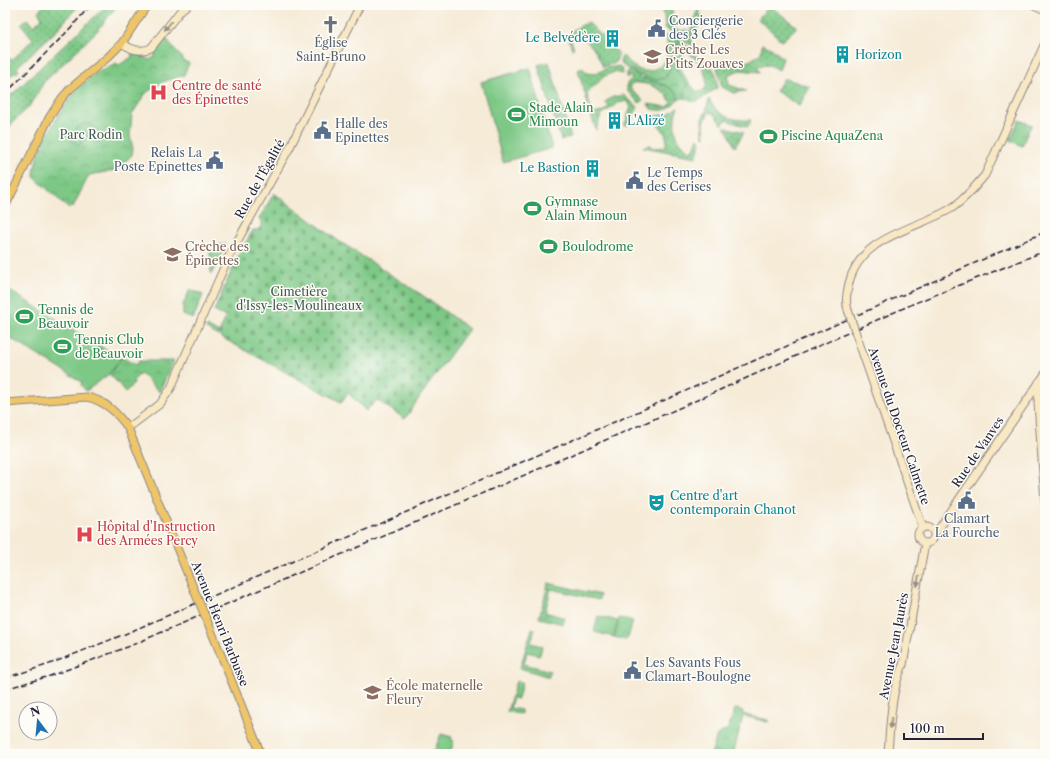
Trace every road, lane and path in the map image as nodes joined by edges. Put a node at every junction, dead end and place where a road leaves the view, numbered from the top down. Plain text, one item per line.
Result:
1 (147, 5) edge
2 (187, 5) edge
3 (360, 5) edge
4 (1034, 5) edge
5 (1045, 10) edge
6 (122, 43) junction
7 (1045, 43) edge
8 (993, 158) junction
9 (5, 208) edge
10 (901, 232) junction
11 (1045, 374) edge
12 (1039, 382) junction
13 (5, 403) edge
14 (128, 428) junction
15 (1045, 502) edge
16 (923, 528) junction
17 (934, 532) junction
18 (925, 543) junction
19 (261, 754) edge
20 (888, 754) edge

1 - 6 main road
2 -> 6 main road
3 - 14 main road, Rue de l'Égalité
4 - 5 main road
6 - 9 main road
7 - 8 main road
8 - 10 main road
8 - 10 main road
10 - 16 main road, Avenue du Docteur Calmette, bridge
11 - 12 main road, Rue de Vanves
12 - 15 main road
12 - 17 main road, Rue de Vanves
13 - 14 main road, Avenue Henri Barbusse
14 - 19 main road, Avenue Henri Barbusse, bridge
16 - 17 main road
16 - 18 main road
17 - 18 main road
18 -> 20 main road, Avenue Jean Jaurès

